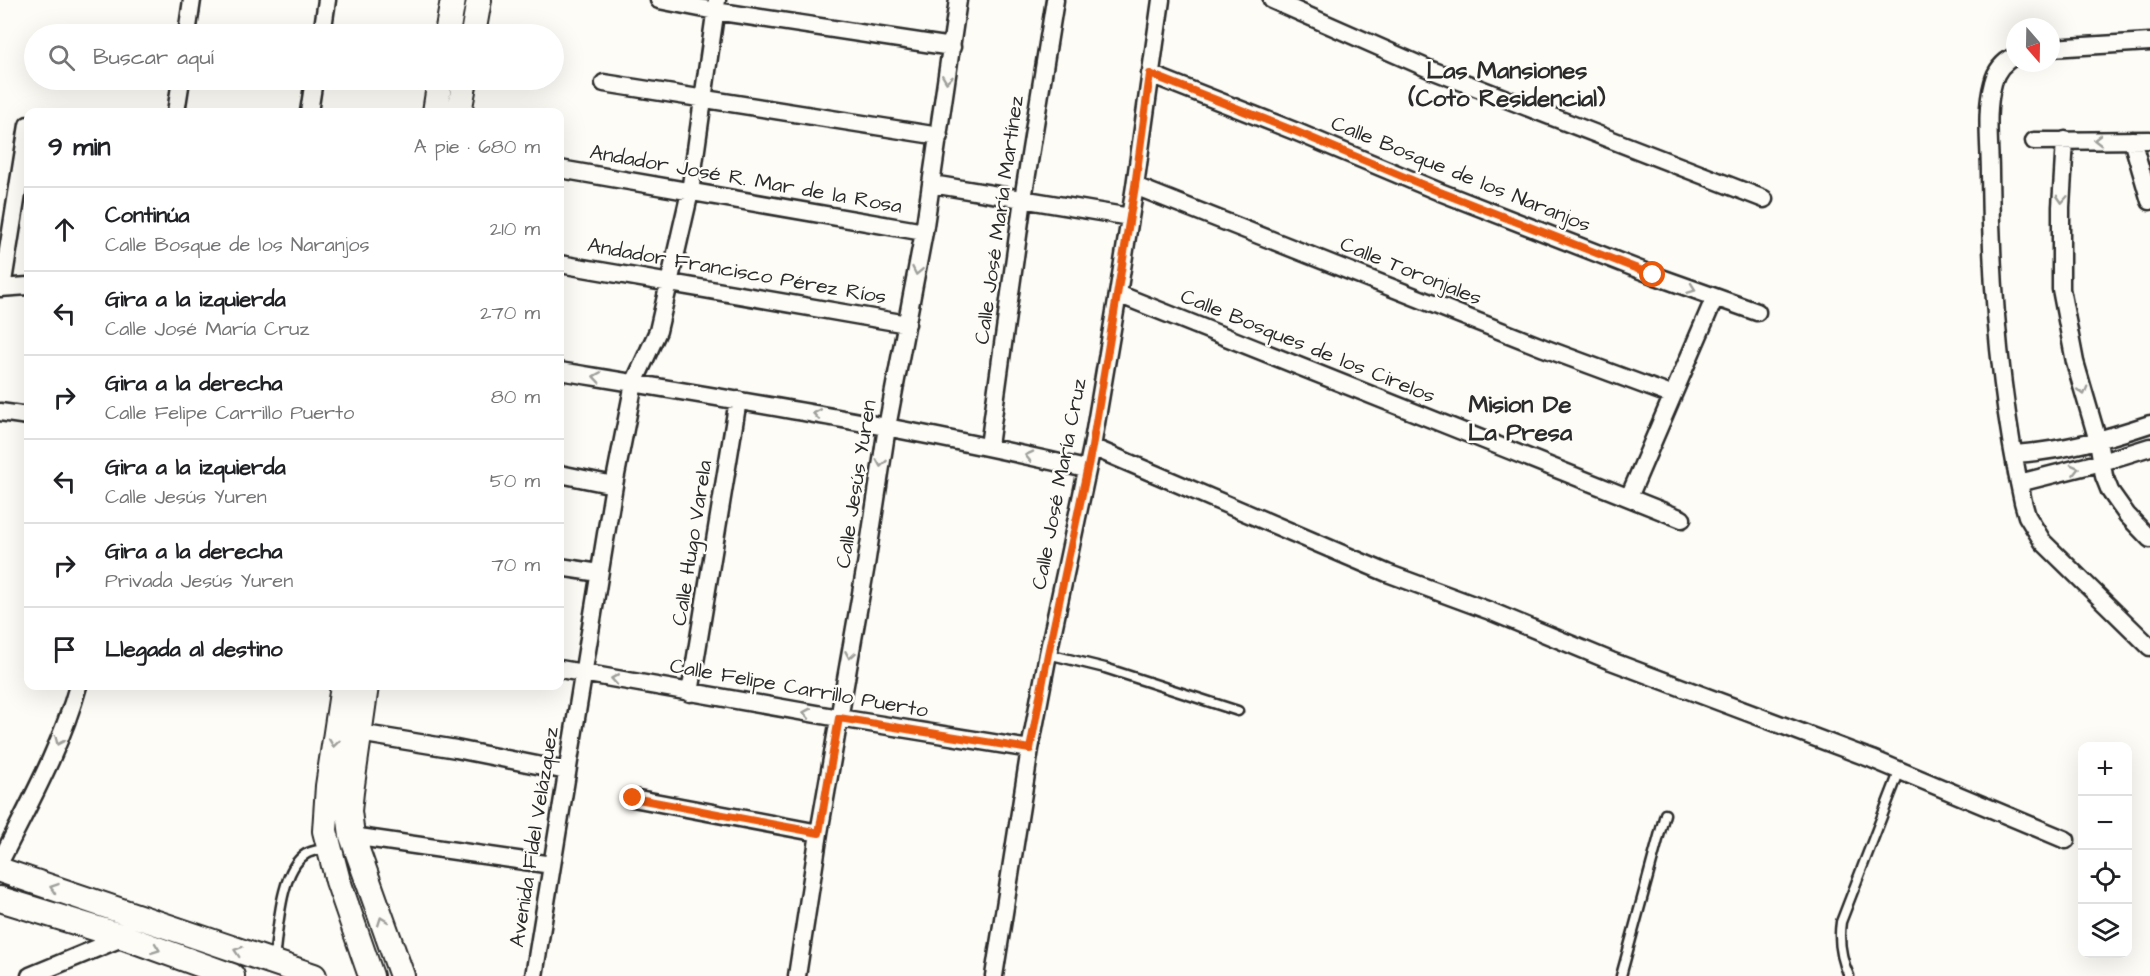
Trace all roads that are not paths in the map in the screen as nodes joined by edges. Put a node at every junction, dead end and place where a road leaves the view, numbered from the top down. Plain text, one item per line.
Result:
1 (192, 0) edge
2 (327, 0) edge
3 (453, 0) edge
4 (479, 0) edge
5 (659, 0) edge
6 (958, 0) edge
7 (1055, 0) edge
8 (1161, 0) edge
9 (1272, 0) edge
10 (716, 5) edge
11 (189, 24) edge
12 (323, 24) edge
13 (449, 24) edge
14 (475, 24) edge
15 (2150, 42) edge
16 (952, 47) junction
17 (2060, 47) edge
18 (2006, 62) edge
19 (1150, 74) junction
20 (604, 82) dead end
21 (179, 90) edge
22 (312, 90) edge
23 (438, 90) edge
24 (463, 90) edge
25 (704, 98) junction
26 (177, 108) edge
27 (310, 108) edge
28 (436, 108) edge
29 (460, 108) edge
30 (939, 136) junction
31 (2065, 140) junction
32 (2132, 140) junction
33 (2150, 140) edge
34 (2034, 141) dead end
35 (24, 148) edge
36 (564, 170) edge
37 (932, 184) junction
38 (1135, 186) junction
39 (690, 192) junction
40 (1023, 199) junction
41 (1764, 199) dead end
42 (2150, 201) edge
43 (1130, 217) junction
44 (924, 232) junction
45 (564, 265) edge
46 (668, 281) junction
47 (24, 286) edge
48 (1, 288) edge
49 (1118, 294) junction
50 (1715, 297) junction
51 (1757, 312) dead end
52 (907, 324) junction
53 (564, 372) edge
54 (634, 383) junction
55 (1671, 395) junction
56 (738, 400) junction
57 (0, 412) edge
58 (24, 415) edge
59 (2150, 424) edge
60 (887, 427) junction
61 (2098, 441) junction
62 (989, 446) junction
63 (1092, 447) junction
64 (2150, 447) edge
65 (2015, 454) junction
66 (2102, 462) junction
67 (1086, 469) junction
68 (564, 475) edge
69 (2019, 483) junction
70 (614, 485) junction
71 (1629, 497) junction
72 (1682, 519) dead end
73 (2150, 539) edge
74 (564, 568) edge
75 (599, 573) junction
76 (2150, 647) edge
77 (1048, 654) junction
78 (564, 670) edge
79 (583, 673) junction
80 (77, 690) edge
81 (342, 690) edge
82 (365, 690) edge
83 (690, 693) junction
84 (1238, 711) dead end
85 (839, 718) junction
86 (359, 733) junction
87 (1030, 749) junction
88 (567, 771) junction
89 (1900, 771) junction
90 (633, 798) dead end
91 (1665, 814) dead end
92 (819, 833) junction
93 (351, 836) junction
94 (2066, 840) dead end
95 (328, 848) junction
96 (0, 862) edge
97 (552, 865) junction
98 (0, 870) edge
99 (0, 898) edge
100 (124, 937) junction
101 (273, 962) junction
102 (30, 976) edge
103 (232, 976) edge
104 (314, 976) edge
105 (371, 976) edge
106 (402, 976) edge
107 (534, 976) edge
108 (797, 976) edge
109 (994, 976) edge
110 (1621, 976) edge
111 (1850, 976) edge

1 - 11 street
2 - 12 street
3 - 13 street
4 - 14 street
5 - 10 street
6 - 16 street, Calle Jesús Yuren
7 - 40 street, Calle José María Martínez
8 - 19 street, Calle José María Cruz
9 - 41 street
10 - 16 street
10 - 25 street, Avenida Fidel Velázquez
15 - 17 street
16 -> 30 street, Calle Jesús Yuren
18 - 65 street
19 - 38 street, Calle José María Cruz
19 -> 50 street, Calle Bosque de los Naranjos
20 - 25 street
21 - 26 street
22 - 27 street
23 - 28 street
24 - 29 street
25 - 30 street
25 - 39 street, Avenida Fidel Velázquez
30 - 37 street, Calle Jesús Yuren
32 -> 31 street
31 - 34 street
31 -> 61 street
32 - 33 street
32 - 42 street
35 - 48 street
36 - 39 street, Andador José R. Mar de la Rosa
37 - 40 street
37 - 44 street, Calle Jesús Yuren
38 - 43 street, Calle José María Cruz
38 - 55 street, Calle Toronjales
39 - 44 street, Andador José R. Mar de la Rosa
39 - 46 street, Avenida Fidel Velázquez
40 - 43 street
40 - 62 street, Calle José María Martínez
43 - 49 street, Calle José María Cruz
44 -> 52 street, Calle Jesús Yuren
45 - 46 street, Andador Francisco Pérez Ríos
46 - 52 street, Andador Francisco Pérez Ríos
46 - 54 street, Avenida Fidel Velázquez
47 - 48 street
49 - 63 street, Calle José María Cruz
49 - 71 street, Calle Bosques de los Cirelos
50 - 51 street, Calle Bosque de los Naranjos
50 - 55 street
52 - 60 street, Calle Jesús Yuren
54 -> 53 street
54 - 56 street
54 - 70 street, Avenida Fidel Velázquez
55 - 71 street
60 -> 56 street
56 - 83 street, Calle Hugo Varela
57 - 58 street
59 - 61 street
60 - 62 street
60 -> 85 street, Calle Jesús Yuren
61 - 65 street
61 - 66 street
67 -> 62 street
63 - 67 street, Calle José María Cruz
63 - 89 street
64 - 66 street
65 - 69 street
69 -> 66 street
66 - 73 street
67 - 77 street, Calle José María Cruz
68 - 70 street
69 - 76 street
70 - 75 street, Avenida Fidel Velázquez
71 - 72 street, Calle Bosques de los Cirelos
74 - 75 street
75 - 79 street, Avenida Fidel Velázquez
77 - 84 lane
77 - 87 street, Calle José María Cruz
78 - 79 street, Calle Felipe Carrillo Puerto
83 -> 79 street, Calle Felipe Carrillo Puerto
79 - 88 street, Avenida Fidel Velázquez
80 -> 96 street
81 -> 95 street
82 - 86 street
85 -> 83 street, Calle Felipe Carrillo Puerto
85 - 87 street, Calle Felipe Carrillo Puerto
85 - 92 street, Calle Jesús Yuren
86 - 88 street
86 - 93 street
87 - 109 street, Calle José María Cruz
88 - 97 street, Avenida Fidel Velázquez
89 - 94 street
89 - 111 lane
90 - 92 street
91 - 110 lane
92 - 108 street, Calle Jesús Yuren
93 - 97 street
106 -> 93 street
95 - 101 lane
95 - 105 street
97 - 107 street, Avenida Fidel Velázquez
101 -> 98 street
99 - 100 street
100 - 102 street
100 -> 103 street
101 - 104 street

